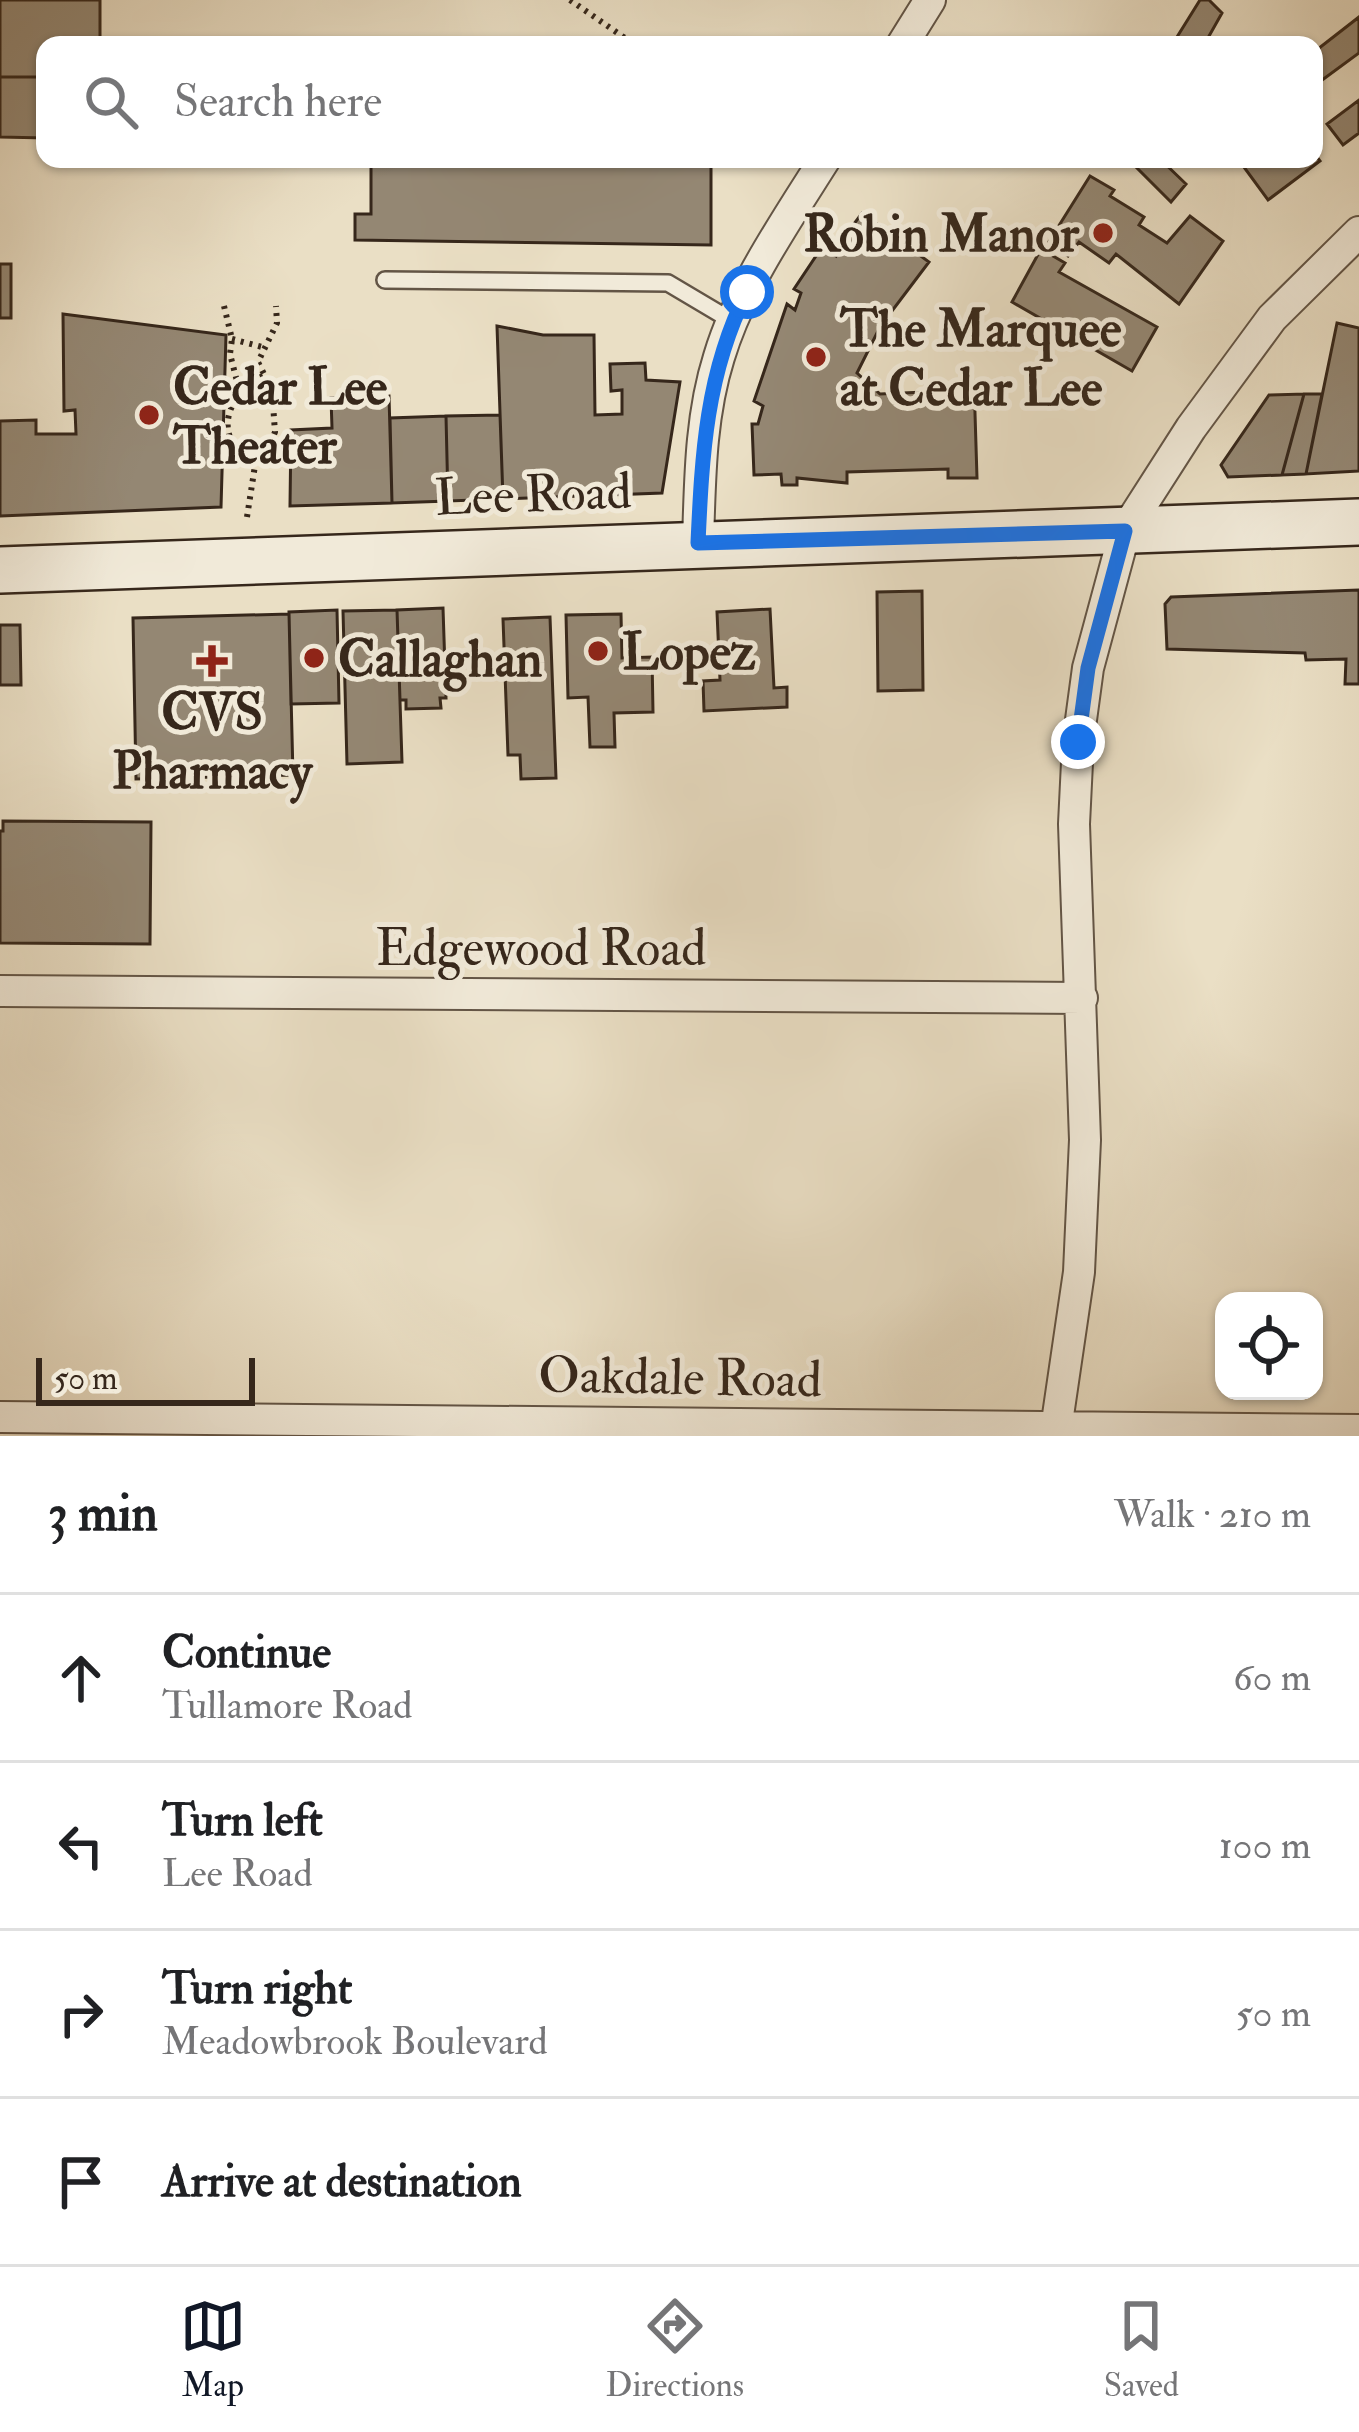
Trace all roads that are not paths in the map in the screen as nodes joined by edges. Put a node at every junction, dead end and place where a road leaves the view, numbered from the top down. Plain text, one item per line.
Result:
1 (931, 0) edge
2 (908, 36) edge
3 (821, 168) edge
4 (1359, 232) edge
5 (385, 280) dead end
6 (732, 321) junction
7 (1359, 522) edge
8 (1125, 531) junction
9 (698, 543) junction
10 (0, 570) edge
11 (0, 991) edge
12 (1082, 998) junction
13 (0, 1417) edge
14 (1359, 1430) edge
15 (1056, 1432) edge

1 - 2 street
3 - 6 street
4 - 8 street
5 - 6 lane
6 - 9 street
7 - 8 main road, Lee Road
8 - 9 main road, Lee Road
8 - 12 street
9 - 10 main road, Lee Road
11 - 12 street, Edgewood Road
12 - 15 street
13 - 15 street, Oakdale Road
14 - 15 street, Oakdale Road

